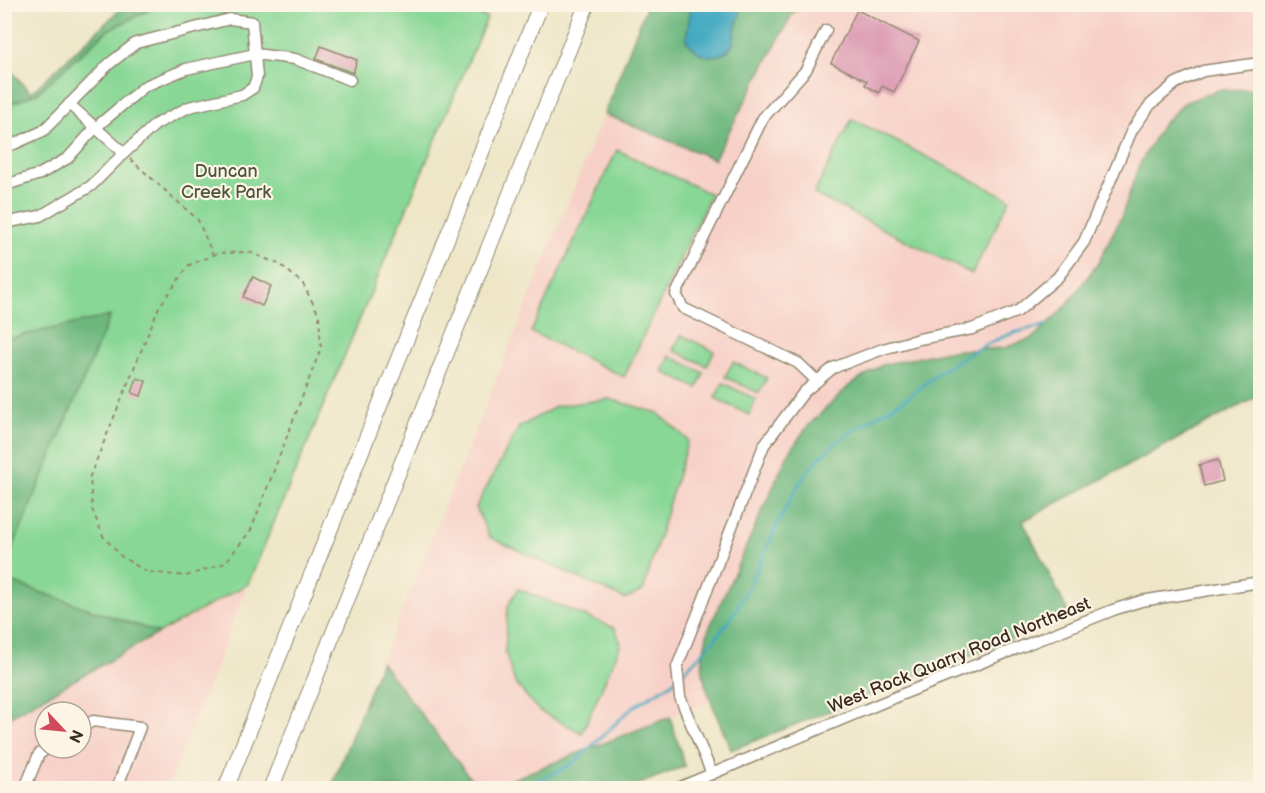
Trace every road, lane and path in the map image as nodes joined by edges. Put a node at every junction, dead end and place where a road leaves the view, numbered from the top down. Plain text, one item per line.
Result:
1 (541, 4) edge
2 (587, 4) edge
3 (826, 30) dead end
4 (255, 54) junction
5 (1260, 63) edge
6 (350, 80) dead end
7 (69, 104) junction
8 (95, 128) junction
9 (4, 146) edge
10 (127, 156) junction
11 (4, 183) edge
12 (4, 223) edge
13 (213, 255) junction
14 (817, 381) junction
15 (1260, 582) edge
16 (93, 721) edge
17 (37, 760) edge
18 (712, 774) junction
19 (25, 789) edge
20 (117, 789) edge
21 (226, 789) edge
22 (270, 789) edge
23 (678, 789) edge

1 - 21 highway
2 - 22 highway
3 - 14 street
4 - 6 street
4 - 7 street
4 - 8 street
4 - 10 street
5 - 14 street
7 - 8 street
7 - 9 street
8 - 10 street
8 - 11 street
10 - 12 street
10 - 13 path
13 - 13 path
14 - 18 street
15 - 18 street, West Rock Quarry Road Northeast
16 - 20 street
17 - 19 street
18 - 23 street, West Rock Quarry Road Northeast

